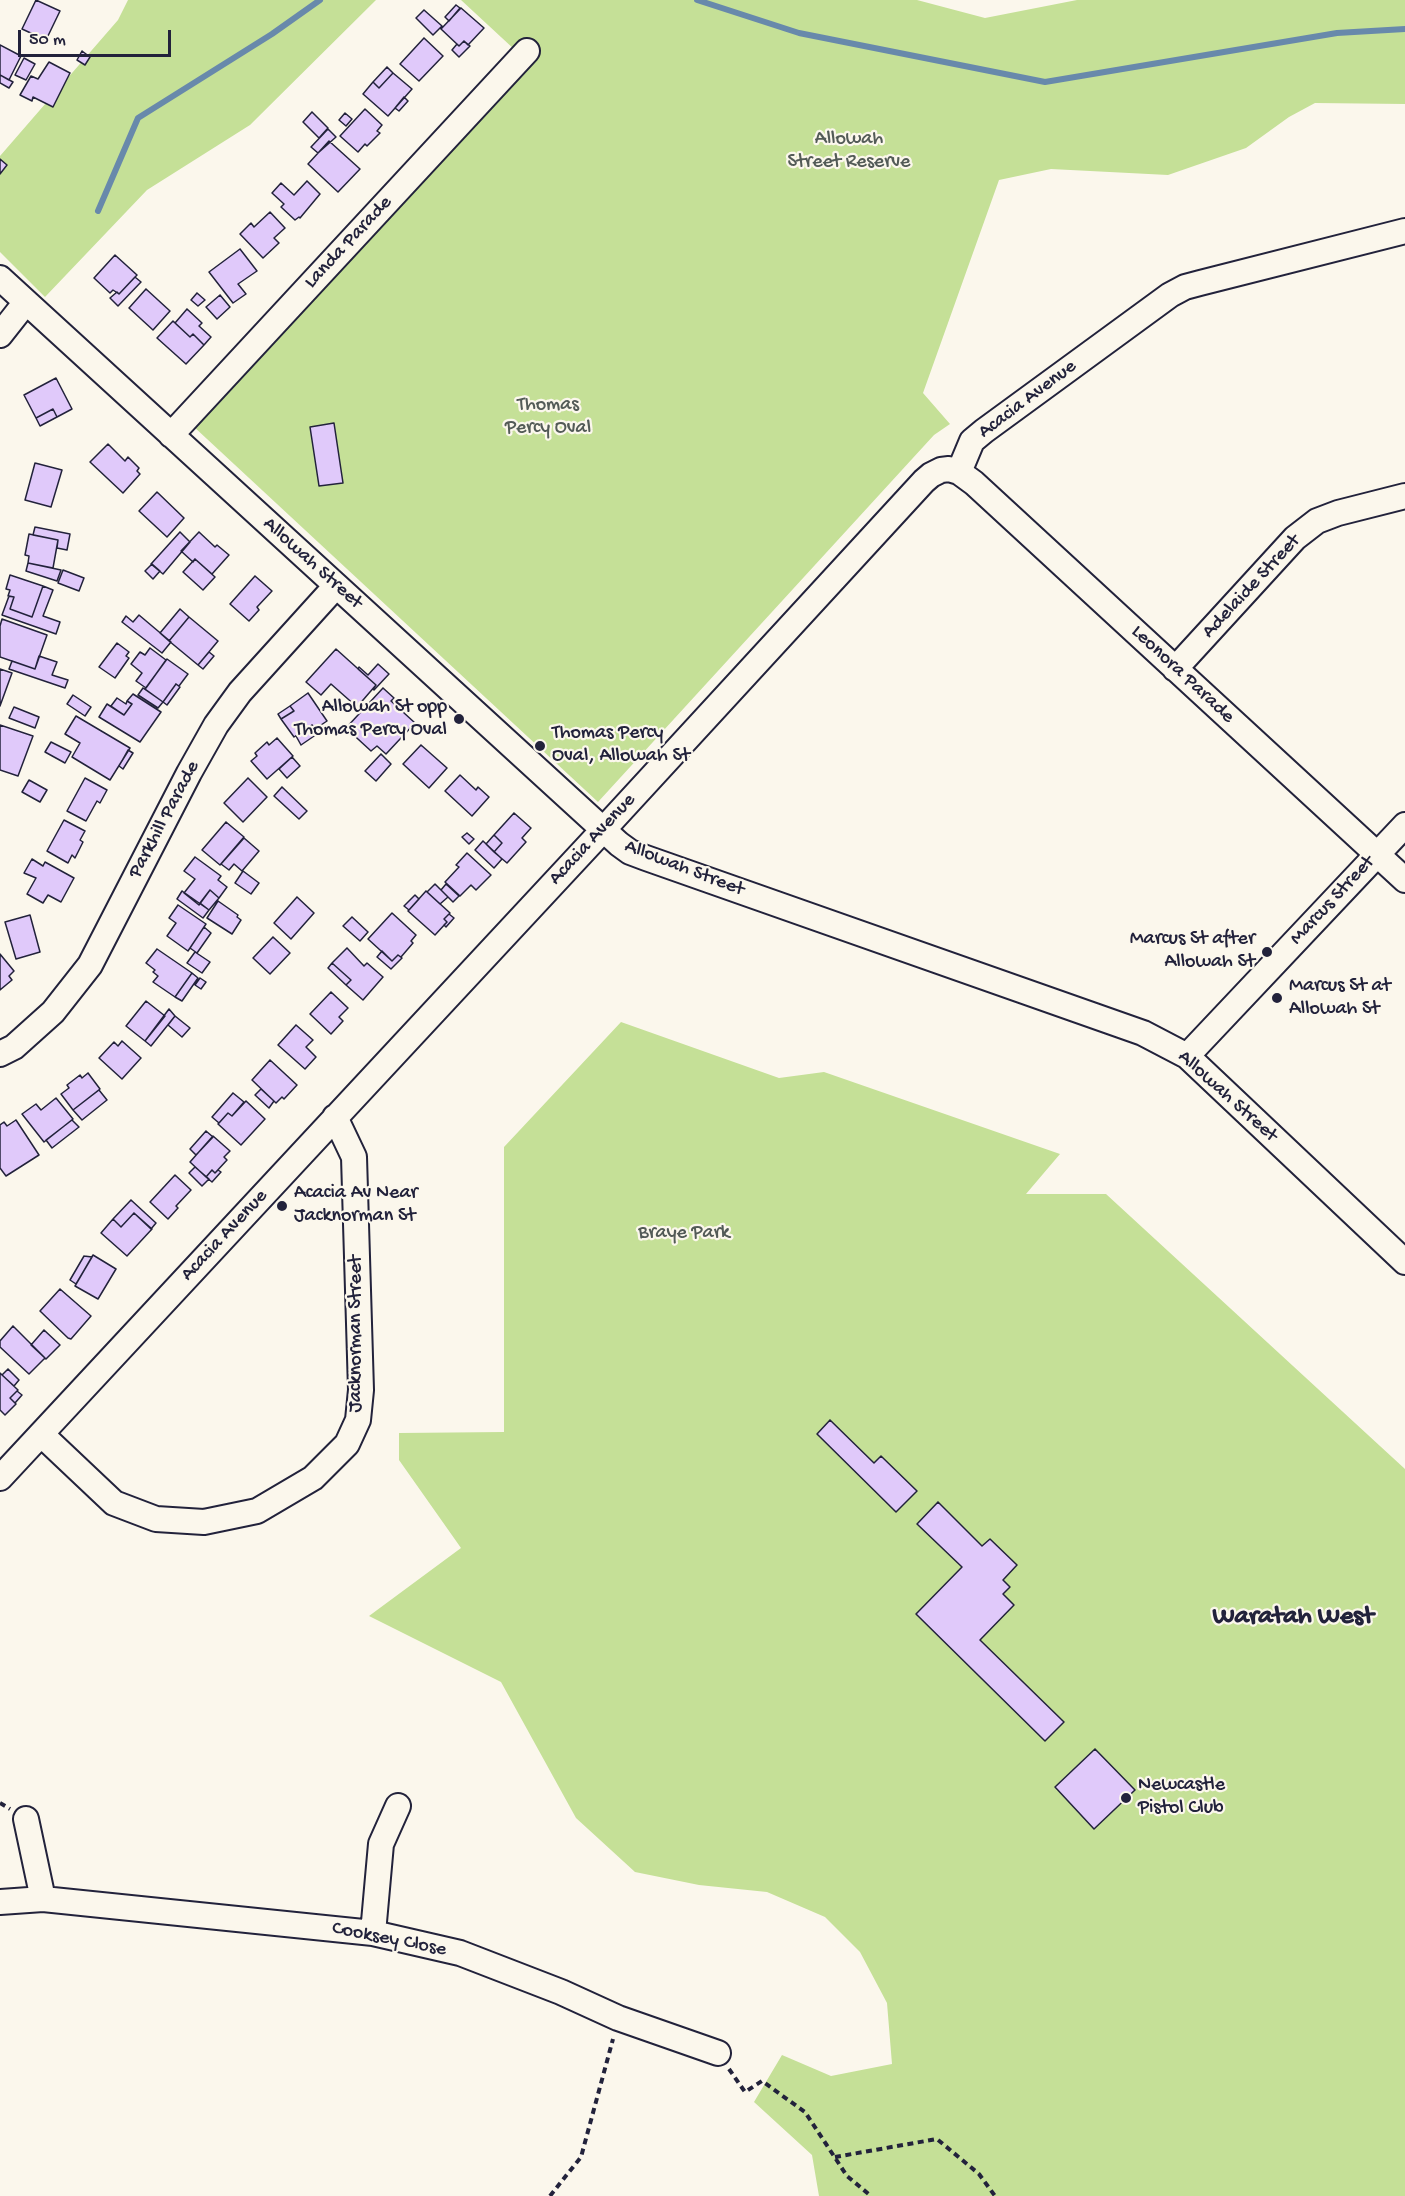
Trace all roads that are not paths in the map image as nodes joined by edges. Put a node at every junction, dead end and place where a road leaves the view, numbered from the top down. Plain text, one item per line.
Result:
1 (527, 51) dead end
2 (1405, 231) edge
3 (0, 278) edge
4 (26, 302) junction
5 (0, 335) edge
6 (171, 435) junction
7 (958, 472) junction
8 (1405, 496) edge
9 (336, 586) junction
10 (1175, 669) junction
11 (1405, 825) edge
12 (603, 830) junction
13 (1377, 855) junction
14 (1405, 880) edge
15 (0, 1054) edge
16 (1187, 1056) junction
17 (335, 1117) junction
18 (1405, 1262) edge
19 (41, 1434) junction
20 (0, 1478) edge
21 (398, 1806) dead end
22 (26, 1819) dead end
23 (43, 1899) junction
24 (0, 1902) edge
25 (373, 1933) junction
26 (718, 2053) road end

1 - 6 street, Landa Parade
2 - 7 street, Acacia Avenue
3 - 4 street, Allowah Street
4 - 5 street
4 - 6 street, Allowah Street
6 - 9 street, Allowah Street
7 - 10 street, Leonora Parade
7 - 12 street, Acacia Avenue
8 - 10 street, Adelaide Street
9 - 12 street, Allowah Street
9 - 15 street, Parkhill Parade
10 - 13 street, Leonora Parade
11 - 13 street, Marcus Street
12 - 16 street, Allowah Street
12 - 17 street, Acacia Avenue
13 - 14 street, Leonora Parade
13 - 16 street, Marcus Street
16 - 18 street, Allowah Street
17 - 19 street, Acacia Avenue
17 - 19 street, Jacknorman Street
19 - 20 street, Acacia Avenue
21 - 25 street
22 - 23 street
23 - 24 street, Cooksey Close
23 - 25 street, Cooksey Close
25 - 26 street, Cooksey Close

